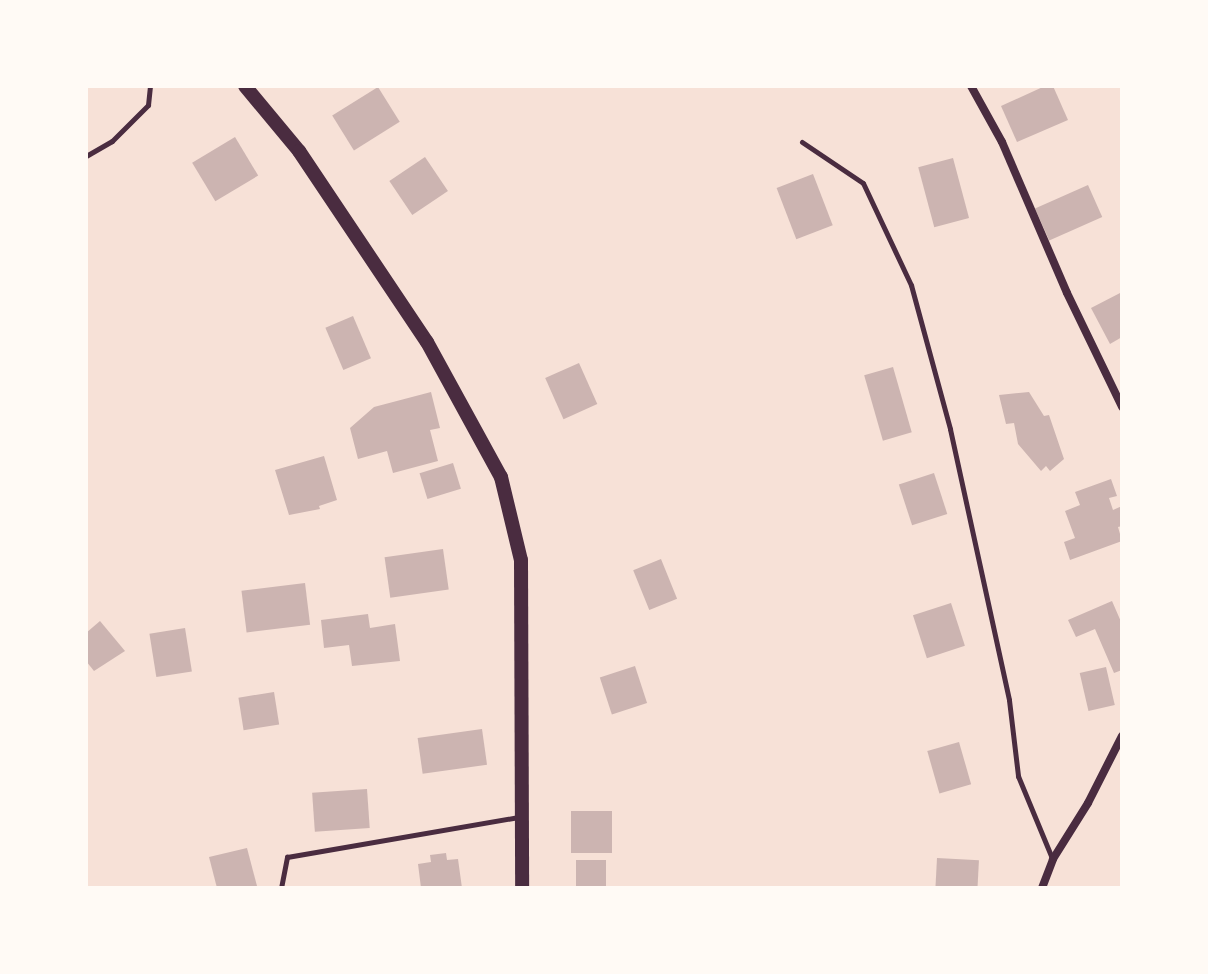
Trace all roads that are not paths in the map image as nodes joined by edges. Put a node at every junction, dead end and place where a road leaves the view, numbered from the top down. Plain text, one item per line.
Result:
1 (150, 86) edge
2 (245, 86) edge
3 (971, 86) edge
4 (802, 142) dead end
5 (86, 156) edge
6 (1122, 407) edge
7 (1122, 736) edge
8 (522, 816) junction
9 (1053, 859) junction
10 (281, 888) edge
11 (522, 888) edge
12 (1042, 888) edge

1 - 5 lane
2 - 8 street
3 - 6 street
4 - 9 lane
7 - 9 street
8 - 10 lane
8 - 11 street
9 - 12 street

